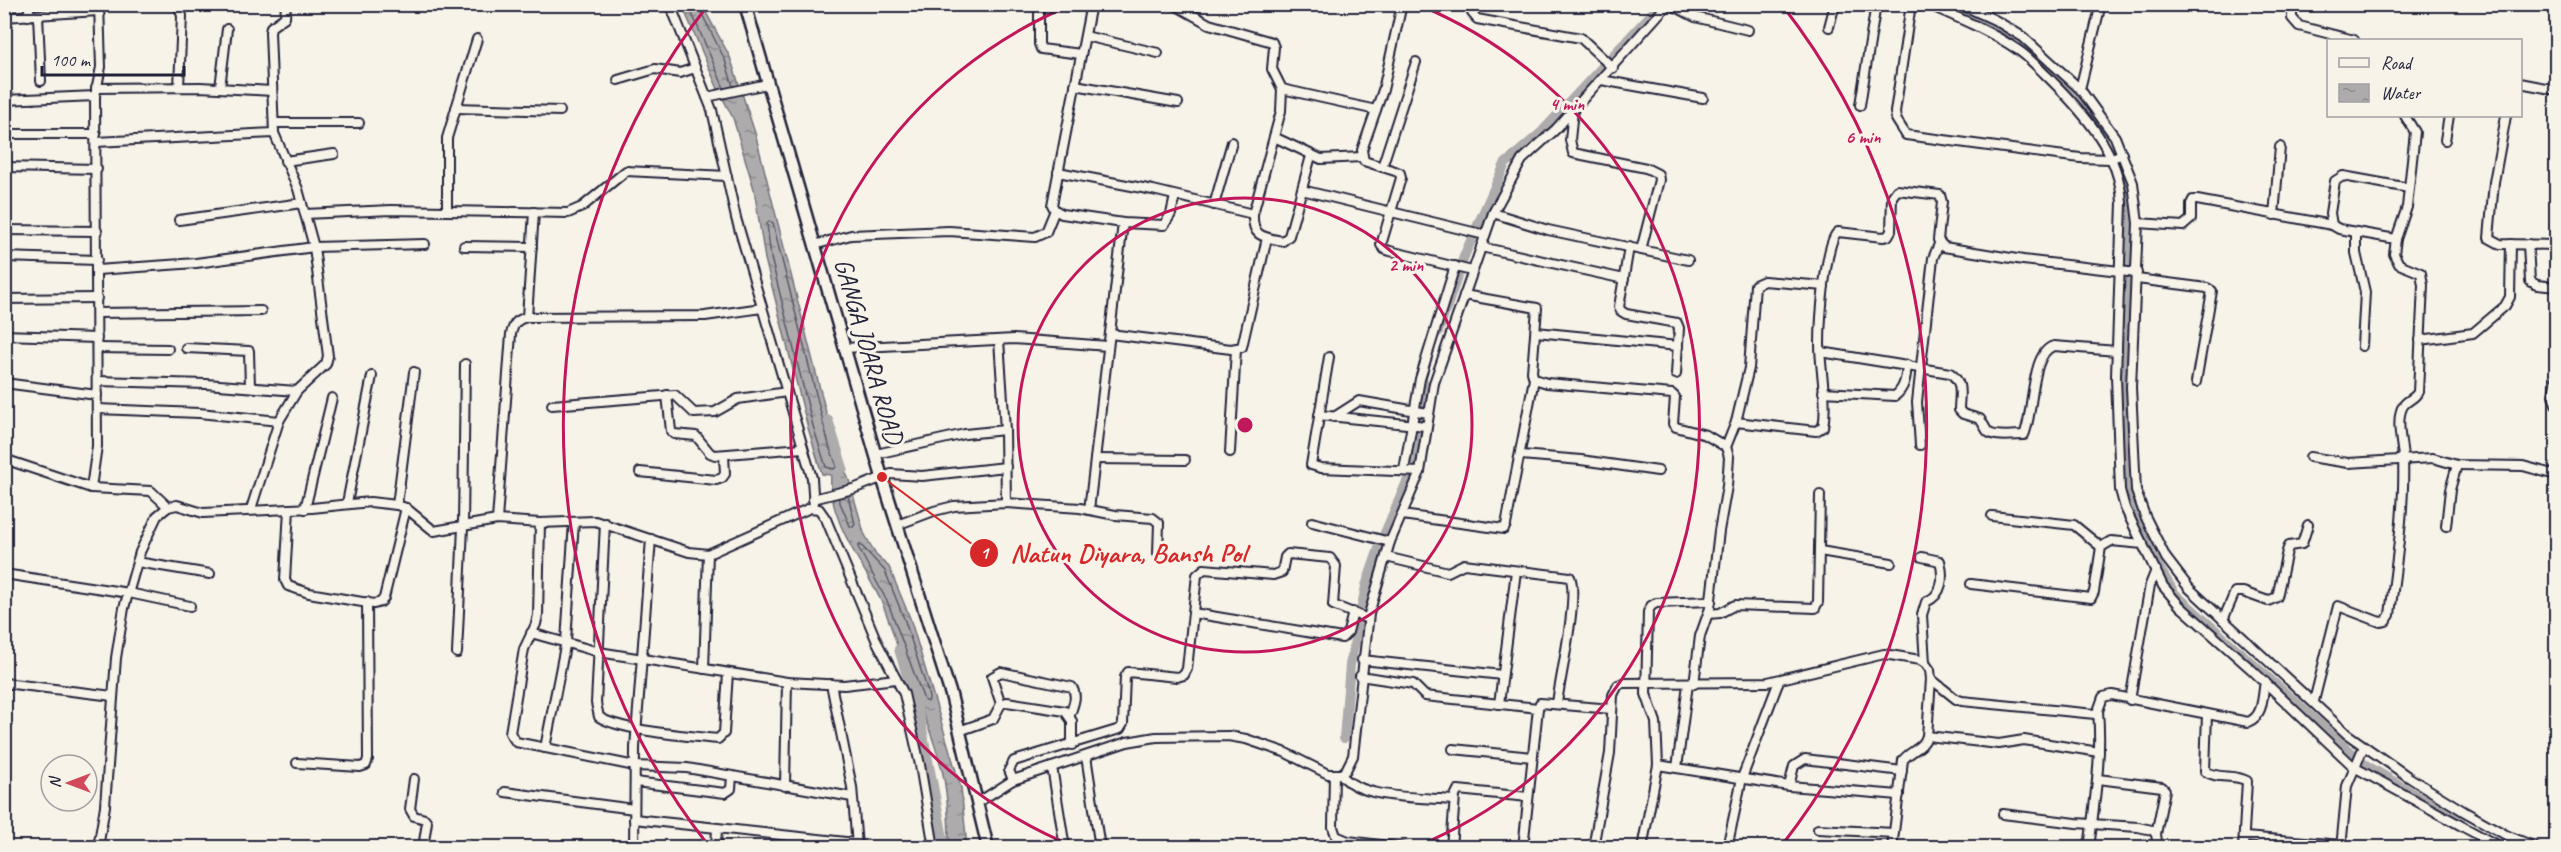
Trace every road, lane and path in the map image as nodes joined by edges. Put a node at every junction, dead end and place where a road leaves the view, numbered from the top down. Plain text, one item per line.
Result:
1 (30, 4) edge
2 (178, 4) edge
3 (286, 4) edge
4 (670, 4) edge
5 (745, 4) edge
6 (1039, 4) edge
7 (1091, 4) edge
8 (1173, 4) edge
9 (1402, 4) edge
10 (1473, 4) edge
11 (1669, 4) edge
12 (1835, 4) edge
13 (1876, 4) edge
14 (1911, 4) edge
15 (1927, 4) edge
16 (1960, 4) edge
17 (2101, 4) edge
18 (2292, 4) edge
19 (98, 8) edge
20 (38, 15) junction
21 (28, 16) junction
22 (4, 17) edge
23 (1829, 27) dead end
24 (227, 29) dead end
25 (1748, 30) dead end
26 (1085, 36) junction
27 (477, 39) dead end
28 (2350, 39) edge
29 (1158, 53) dead end
30 (1081, 54) junction
31 (1416, 62) dead end
32 (1609, 64) junction
33 (695, 68) junction
34 (618, 80) dead end
35 (1601, 80) junction
36 (41, 81) dead end
37 (2522, 83) edge
38 (767, 84) junction
39 (1075, 85) junction
40 (180, 87) junction
41 (220, 88) junction
42 (1282, 88) junction
43 (2079, 89) junction
44 (2556, 90) edge
45 (272, 91) junction
46 (96, 92) junction
47 (707, 97) junction
48 (1703, 98) dead end
49 (4, 100) edge
50 (1178, 103) dead end
51 (1860, 105) dead end
52 (456, 108) junction
53 (1376, 110) junction
54 (560, 111) dead end
55 (1573, 111) junction
56 (2405, 117) edge
57 (2449, 117) edge
58 (2506, 117) edge
59 (274, 123) junction
60 (358, 123) dead end
61 (274, 133) junction
62 (4, 134) edge
63 (1274, 137) junction
64 (96, 138) junction
65 (2445, 140) dead end
66 (1232, 142) dead end
67 (2280, 147) dead end
68 (334, 154) dead end
69 (1311, 156) junction
70 (1362, 157) junction
71 (2115, 157) junction
72 (285, 161) junction
73 (4, 167) edge
74 (1382, 167) junction
75 (97, 169) junction
76 (1058, 172) junction
77 (727, 176) junction
78 (2409, 188) junction
79 (1302, 190) junction
80 (1175, 196) junction
81 (302, 203) junction
82 (1214, 205) junction
83 (1055, 210) junction
84 (447, 211) junction
85 (534, 212) junction
86 (1389, 212) junction
87 (1493, 213) junction
88 (305, 214) junction
89 (1253, 214) junction
90 (2274, 215) junction
91 (179, 220) dead end
92 (1123, 223) junction
93 (2138, 223) junction
94 (2332, 225) junction
95 (4, 230) edge
96 (97, 231) junction
97 (2355, 232) junction
98 (1478, 233) junction
99 (1267, 238) junction
100 (2396, 240) junction
101 (425, 244) dead end
102 (1940, 244) junction
103 (2511, 244) junction
104 (2528, 244) junction
105 (814, 245) junction
106 (2556, 245) edge
107 (464, 246) dead end
108 (1481, 246) junction
109 (314, 247) junction
110 (532, 247) junction
111 (1629, 247) junction
112 (1641, 250) junction
113 (4, 257) edge
114 (97, 260) junction
115 (1688, 260) dead end
116 (1463, 268) junction
117 (97, 270) junction
118 (2131, 274) junction
119 (1624, 279) junction
120 (1824, 286) junction
121 (2556, 287) edge
122 (1464, 296) junction
123 (4, 298) edge
124 (97, 298) junction
125 (762, 308) junction
126 (261, 311) dead end
127 (97, 313) junction
128 (527, 317) junction
129 (1536, 332) junction
130 (1110, 334) junction
131 (4, 335) edge
132 (97, 338) junction
133 (999, 340) junction
134 (2420, 340) junction
135 (1108, 345) junction
136 (2362, 345) dead end
137 (1678, 346) junction
138 (97, 348) junction
139 (186, 348) dead end
140 (845, 348) junction
141 (168, 349) dead end
142 (1236, 349) junction
143 (2117, 351) junction
144 (1821, 352) junction
145 (1329, 357) dead end
146 (465, 363) dead end
147 (1907, 365) junction
148 (1920, 367) junction
149 (414, 372) dead end
150 (1676, 374) dead end
151 (372, 376) dead end
152 (2556, 378) edge
153 (1534, 379) junction
154 (97, 381) junction
155 (2196, 382) dead end
156 (4, 384) edge
157 (250, 387) junction
158 (297, 391) junction
159 (787, 392) junction
160 (1823, 392) junction
161 (97, 395) junction
162 (668, 395) junction
163 (332, 398) dead end
164 (2556, 404) edge
165 (552, 405) dead end
166 (97, 409) junction
167 (1421, 412) junction
168 (1318, 415) junction
169 (1334, 417) junction
170 (279, 421) junction
171 (1736, 422) junction
172 (1418, 426) junction
173 (1005, 430) junction
174 (1920, 445) dead end
175 (1726, 447) junction
176 (803, 448) junction
177 (1230, 452) dead end
178 (876, 454) junction
179 (724, 455) junction
180 (1521, 455) junction
181 (2310, 457) dead end
182 (4, 459) edge
183 (1095, 459) junction
184 (1185, 460) dead end
185 (2403, 461) junction
186 (2457, 465) junction
187 (1006, 467) junction
188 (1404, 470) junction
189 (1658, 471) dead end
190 (640, 472) dead end
191 (1420, 472) junction
192 (2556, 475) edge
193 (882, 477) junction
194 (91, 488) junction
195 (1820, 495) dead end
196 (813, 499) junction
197 (347, 503) junction
198 (1006, 503) junction
199 (397, 505) junction
200 (168, 507) junction
201 (406, 508) junction
202 (814, 508) junction
203 (251, 509) junction
204 (289, 509) junction
205 (305, 509) junction
206 (1089, 510) junction
207 (1402, 515) junction
208 (1992, 516) dead end
209 (496, 520) junction
210 (574, 522) junction
211 (1312, 522) dead end
212 (540, 523) junction
213 (605, 523) junction
214 (897, 525) junction
215 (2308, 525) dead end
216 (463, 526) junction
217 (2446, 526) dead end
218 (651, 538) junction
219 (1390, 542) junction
220 (2143, 544) junction
221 (2101, 547) junction
222 (1820, 551) junction
223 (708, 554) junction
224 (1158, 554) dead end
225 (1386, 557) junction
226 (1922, 557) dead end
227 (137, 562) junction
228 (1891, 563) dead end
229 (2156, 570) junction
230 (1516, 571) junction
231 (4, 574) edge
232 (210, 574) dead end
233 (1971, 584) dead end
234 (129, 593) junction
235 (1711, 601) junction
236 (367, 602) junction
237 (190, 606) dead end
238 (1353, 612) junction
239 (1192, 613) junction
240 (1708, 614) junction
241 (1368, 619) junction
242 (2223, 620) junction
243 (531, 633) junction
244 (566, 641) junction
245 (599, 652) junction
246 (457, 653) dead end
247 (642, 659) junction
248 (1362, 660) junction
249 (1925, 663) junction
250 (704, 669) junction
251 (729, 673) junction
252 (1503, 675) junction
253 (1360, 676) junction
254 (896, 679) junction
255 (1931, 679) junction
256 (1779, 681) junction
257 (787, 682) junction
258 (2265, 682) junction
259 (4, 683) edge
260 (831, 684) junction
261 (1645, 684) junction
262 (1691, 684) junction
263 (113, 696) junction
264 (2130, 700) junction
265 (2314, 701) junction
266 (1557, 703) junction
267 (1001, 704) junction
268 (1499, 704) junction
269 (1538, 708) junction
270 (1612, 709) junction
271 (2098, 711) junction
272 (2207, 714) junction
273 (1070, 715) junction
274 (637, 728) junction
275 (959, 731) junction
276 (1927, 736) junction
277 (1072, 745) junction
278 (546, 748) junction
279 (1453, 749) dead end
280 (2363, 749) junction
281 (2099, 752) junction
282 (1086, 756) junction
283 (1532, 757) junction
284 (297, 763) dead end
285 (1658, 765) junction
286 (2356, 765) junction
287 (635, 766) junction
288 (1052, 767) junction
289 (1677, 768) junction
290 (1902, 771) junction
291 (1337, 774) junction
292 (732, 776) junction
293 (1742, 778) junction
294 (414, 779) dead end
295 (2098, 779) junction
296 (1012, 780) junction
297 (635, 783) junction
298 (785, 786) junction
299 (1789, 786) junction
300 (505, 792) dead end
301 (1899, 795) junction
302 (852, 797) junction
303 (1528, 797) junction
304 (1454, 800) junction
305 (977, 803) junction
306 (634, 809) junction
307 (2003, 814) dead end
308 (634, 819) junction
309 (2092, 825) junction
310 (717, 828) junction
311 (1818, 830) dead end
312 (1894, 833) junction
313 (2156, 834) junction
314 (2245, 837) junction
315 (856, 845) edge
316 (1372, 846) edge
317 (2341, 846) edge
318 (98, 848) edge
319 (423, 848) edge
320 (634, 848) edge
321 (717, 848) edge
322 (934, 848) edge
323 (988, 848) edge
324 (1065, 848) edge
325 (1100, 848) edge
326 (1404, 848) edge
327 (1451, 848) edge
328 (1522, 848) edge
329 (1593, 848) edge
330 (1642, 848) edge
331 (1727, 848) edge
332 (1892, 848) edge
333 (2067, 848) edge
334 (2158, 848) edge
335 (2243, 848) edge
336 (2502, 848) edge
337 (2538, 848) edge

1 - 21 street
2 - 40 street
3 - 45 street
4 - 33 street
5 - 38 main road, GANGA JOARA ROAD
6 - 30 street
7 - 26 street
8 - 42 street
9 - 53 street
10 - 32 street
11 - 25 street
11 - 32 street
12 - 23 street
13 - 51 street
14 - 71 street
15 - 71 street
16 - 43 street
17 - 43 street
18 - 28 street
19 - 20 street
19 - 46 street
20 - 21 street
20 - 36 street
21 - 22 street
24 - 41 street
26 - 29 street
26 - 30 street
27 - 52 street
30 - 39 street
31 - 74 street
32 - 35 street
33 - 34 street
33 - 47 street
35 - 48 street
35 - 55 street
37 - 44 street
38 - 47 street
38 - 105 main road, GANGA JOARA ROAD
39 - 50 street
39 - 76 street
40 - 41 street
40 - 46 street
41 - 45 street
42 - 53 street
42 - 63 street
43 - 71 street
45 - 59 street
46 - 49 street
46 - 64 street
47 - 77 street
52 - 54 street
52 - 84 street
53 - 70 street
55 - 87 street
55 - 112 street
56 - 78 street
57 - 65 street
58 - 103 street
59 - 60 street
59 - 61 street
61 - 64 street
61 - 72 street
62 - 64 street
63 - 69 street
63 - 89 street
64 - 75 street
66 - 82 street
67 - 90 street
68 - 72 street
69 - 70 street
69 - 79 street
70 - 74 street
71 - 93 street
71 - 118 street
72 - 81 street
73 - 75 street
74 - 86 street
75 - 96 street
76 - 80 street
76 - 83 street
77 - 85 street
77 - 125 street
78 - 94 street
78 - 100 street
79 - 86 street
79 - 99 street
80 - 82 street
80 - 92 street
81 - 88 street
81 - 91 street
82 - 89 street
83 - 92 street
83 - 105 street
84 - 85 street
84 - 88 street
85 - 110 street
86 - 98 street
86 - 116 street
87 - 98 street
87 - 111 street
88 - 109 street
89 - 99 street
90 - 93 street
90 - 94 street
92 - 130 street
93 - 118 street
94 - 97 street
95 - 96 street
96 - 114 street
97 - 100 street
97 - 136 street
98 - 108 street
99 - 142 street
100 - 134 street
101 - 109 street
102 - 118 street
102 - 120 street
102 - 148 street
103 - 104 street
103 - 134 street
104 - 106 street
104 - 121 street
105 - 140 main road, GANGA JOARA ROAD
107 - 110 street
108 - 116 street
108 - 119 street
109 - 117 street
109 - 158 street
110 - 128 street
111 - 112 street
111 - 119 street
112 - 115 street
113 - 114 street
114 - 117 street
116 - 122 street
116 - 167 street
117 - 124 street
118 - 143 street
118 - 155 street
118 - 242 street
119 - 137 street
120 - 144 street
120 - 171 street
122 - 129 street
122 - 167 street
123 - 124 street
124 - 127 street
125 - 128 street
125 - 159 street
126 - 127 street
127 - 132 street
128 - 209 street
129 - 137 street
129 - 153 street
130 - 135 street
130 - 142 street
131 - 132 street
132 - 138 street
133 - 135 street
133 - 140 street
133 - 173 street
134 - 185 street
135 - 183 street
137 - 150 street
138 - 141 street
138 - 154 street
139 - 157 street
140 - 178 main road, GANGA JOARA ROAD
142 - 177 street
143 - 148 street
143 - 220 street
144 - 147 street
144 - 160 street
145 - 168 street
146 - 216 street
147 - 148 street
147 - 160 street
148 - 174 street
149 - 199 street
151 - 197 street
152 - 164 street
153 - 175 street
153 - 180 street
154 - 157 street
154 - 161 street
156 - 161 street
157 - 158 street
158 - 170 street
159 - 162 street
159 - 176 street
160 - 171 street
161 - 166 street
162 - 165 street
162 - 179 street
163 - 205 street
166 - 170 street
166 - 194 street
167 - 169 street
167 - 172 street
167 - 172 street
168 - 169 street
168 - 188 street
169 - 172 street
170 - 203 street
171 - 175 street
172 - 188 street
172 - 191 street
173 - 178 street
173 - 187 street
175 - 235 street
176 - 179 street
176 - 196 street
178 - 193 main road, GANGA JOARA ROAD
179 - 190 street
180 - 189 street
180 - 207 street
181 - 185 street
182 - 194 street
183 - 184 street
183 - 206 street
185 - 186 street
185 - 265 street
186 - 192 street
186 - 217 street
187 - 193 street
187 - 198 street
188 - 191 street
191 - 207 street
193 - 196 street
193 - 214 main road, GANGA JOARA ROAD
194 - 200 street
195 - 222 street
196 - 202 street
197 - 199 street
197 - 205 street
198 - 206 street
198 - 214 street
199 - 201 street
200 - 203 street
200 - 227 street
201 - 216 street
201 - 236 street
202 - 223 street
202 - 254 street
203 - 204 street
204 - 205 street
204 - 236 street
206 - 224 street
207 - 219 street
208 - 221 street
209 - 212 street
209 - 216 street
210 - 212 street
210 - 213 street
210 - 244 street
211 - 219 street
212 - 243 street
213 - 218 street
213 - 245 street
214 - 275 main road, GANGA JOARA ROAD
215 - 242 street
216 - 246 street
218 - 223 street
218 - 247 street
219 - 225 street
220 - 221 street
220 - 229 street
221 - 233 street
222 - 228 street
222 - 240 street
223 - 250 street
225 - 230 street
225 - 241 street
226 - 249 street
227 - 232 street
227 - 234 street
229 - 258 street
229 - 264 street
230 - 252 street
230 - 266 street
231 - 234 street
234 - 237 street
234 - 263 street
235 - 240 street
235 - 261 street
236 - 284 street
238 - 239 street
238 - 239 street
238 - 241 street
239 - 277 street
240 - 262 street
241 - 248 street
242 - 265 street
243 - 244 street
243 - 278 street
244 - 245 street
244 - 278 street
245 - 247 street
245 - 274 street
247 - 250 street
247 - 274 street
248 - 252 street
248 - 253 street
249 - 255 street
249 - 256 street
250 - 251 street
251 - 257 street
251 - 274 street
252 - 268 street
253 - 268 street
253 - 291 street
254 - 260 street
254 - 322 street
255 - 271 street
255 - 276 street
256 - 262 street
256 - 293 street
257 - 260 street
257 - 298 street
258 - 272 street
258 - 286 street
259 - 263 street
260 - 302 street
261 - 262 street
261 - 270 street
261 - 285 street
262 - 289 street
263 - 318 street
264 - 271 street
264 - 272 street
265 - 280 street
266 - 269 street
266 - 270 street
267 - 273 street
267 - 273 street
267 - 275 street
268 - 269 street
269 - 283 street
270 - 329 street
271 - 281 street
272 - 314 street
273 - 277 street
274 - 287 street
275 - 305 main road, GANGA JOARA ROAD
276 - 281 street
276 - 290 street
277 - 296 street
278 - 287 street
279 - 283 street
280 - 286 street
280 - 337 street
281 - 295 street
282 - 288 street
282 - 291 street
282 - 325 street
283 - 303 street
285 - 289 street
285 - 330 street
286 - 317 street
286 - 336 street
287 - 292 street
287 - 297 street
288 - 296 street
288 - 324 street
289 - 293 street
290 - 299 street
290 - 301 street
291 - 304 street
291 - 316 street
292 - 297 street
292 - 298 street
293 - 299 street
293 - 331 street
294 - 319 street
295 - 309 street
295 - 313 street
296 - 305 street
297 - 306 street
298 - 302 street
299 - 301 street
300 - 306 street
301 - 312 street
302 - 315 street
303 - 304 street
303 - 328 street
304 - 327 street
305 - 323 main road, GANGA JOARA ROAD
306 - 308 street
307 - 309 street
308 - 310 street
308 - 320 street
309 - 313 street
309 - 333 street
310 - 315 street
310 - 321 street
311 - 312 street
312 - 332 street
313 - 334 street
314 - 317 street
314 - 335 street
316 - 326 street

